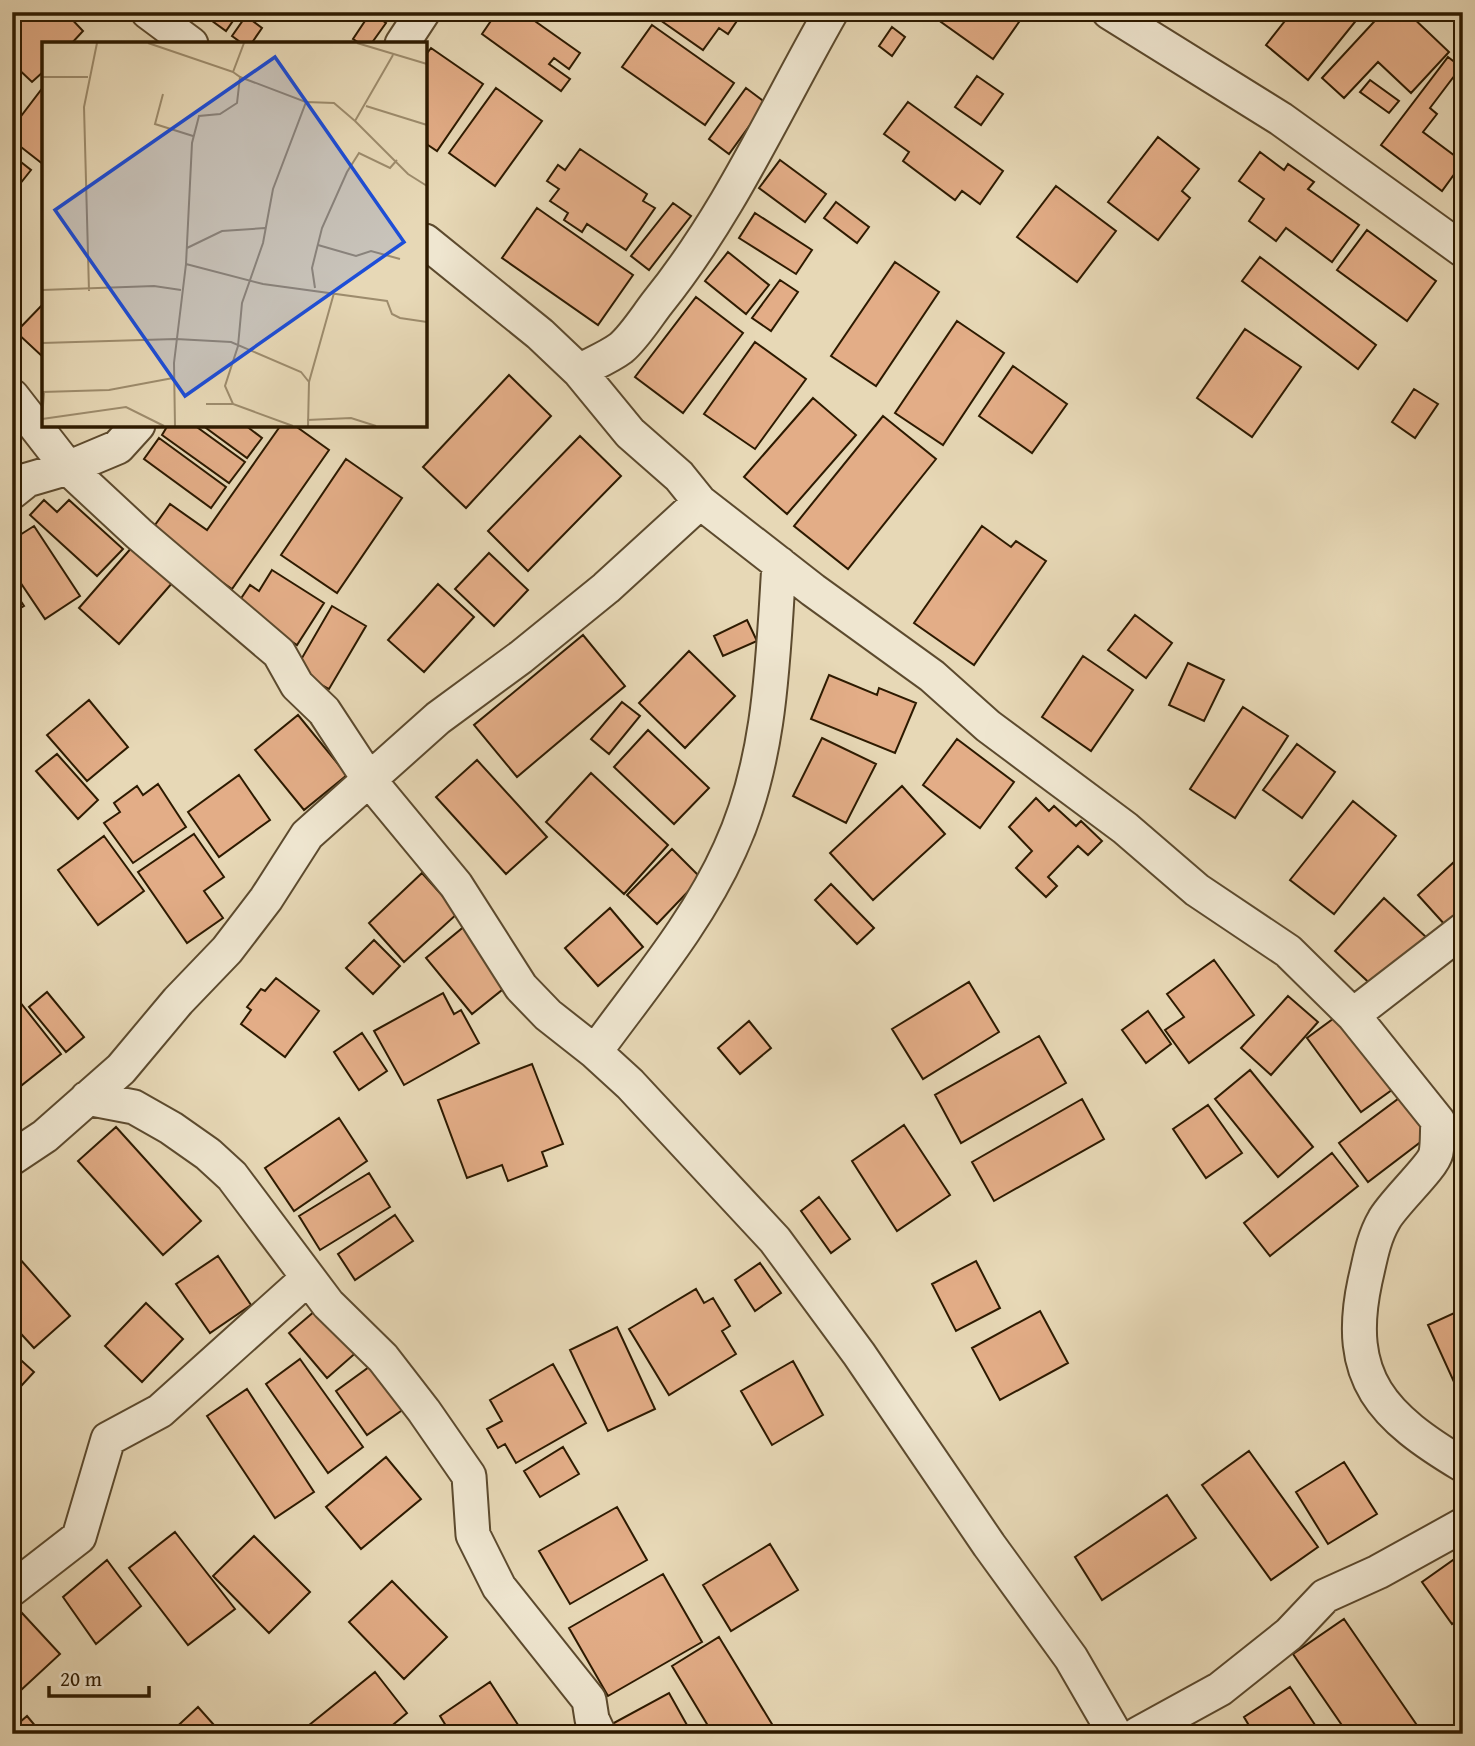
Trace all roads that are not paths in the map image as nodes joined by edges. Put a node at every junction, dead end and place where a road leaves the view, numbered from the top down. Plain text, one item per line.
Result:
1 (148, 12) edge
2 (423, 12) edge
3 (831, 12) edge
4 (1109, 12) edge
5 (188, 42) edge
6 (403, 42) edge
7 (427, 243) edge
8 (1463, 250) edge
9 (579, 372) junction
10 (12, 396) edge
11 (136, 427) edge
12 (68, 468) junction
13 (12, 492) edge
14 (700, 502) junction
15 (779, 563) junction
16 (370, 781) junction
17 (1463, 930) edge
18 (1353, 1015) junction
19 (595, 1052) junction
20 (121, 1069) junction
21 (87, 1098) junction
22 (134, 1107) junction
23 (12, 1158) edge
24 (308, 1278) junction
25 (1463, 1465) edge
26 (1463, 1524) edge
27 (12, 1589) edge
28 (598, 1734) edge
29 (1115, 1734) edge
30 (1138, 1734) edge

1 - 5 street
2 - 6 street
3 - 9 street
4 - 8 street
7 - 9 street
9 - 14 street
10 - 12 street
11 - 12 street
12 - 13 street
12 - 16 street
14 - 15 street
14 - 16 street
15 - 18 street
15 - 19 street
16 - 19 street
16 - 20 street
17 - 18 street
18 - 25 street
19 - 29 street
20 - 21 street
20 - 22 street
21 - 22 street
21 - 23 street
22 - 24 street
24 - 27 street
24 - 28 street
26 - 30 street

